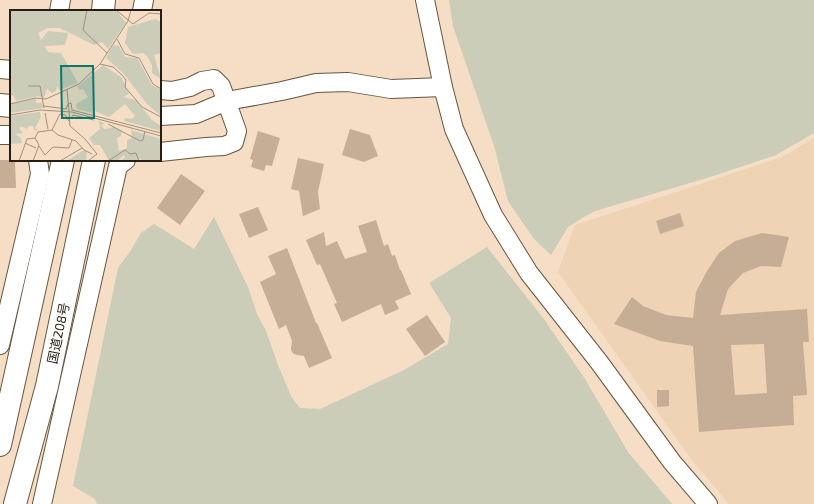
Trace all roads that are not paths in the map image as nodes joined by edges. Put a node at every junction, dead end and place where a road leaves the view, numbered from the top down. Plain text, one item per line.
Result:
1 (61, 0) edge
2 (104, 0) edge
3 (144, 0) edge
4 (425, 0) edge
5 (59, 10) edge
6 (103, 10) edge
7 (142, 10) edge
8 (0, 69) edge
9 (10, 70) edge
10 (443, 87) junction
11 (161, 90) edge
12 (227, 101) junction
13 (0, 105) edge
14 (10, 106) edge
15 (161, 116) edge
16 (161, 152) edge
17 (38, 161) edge
18 (63, 161) edge
19 (94, 161) edge
20 (125, 161) edge
21 (0, 345) edge
22 (0, 445) edge
23 (15, 504) edge
24 (42, 504) edge
25 (708, 504) edge

1 - 5 street
2 - 6 main road
3 - 7 street
4 - 10 street
8 - 9 street
10 - 12 street
10 - 25 street
11 - 12 street
12 - 15 street
12 - 16 street
13 - 14 main road
17 - 21 street
18 - 22 main road
19 - 23 main road, 国道208号
20 - 24 street

